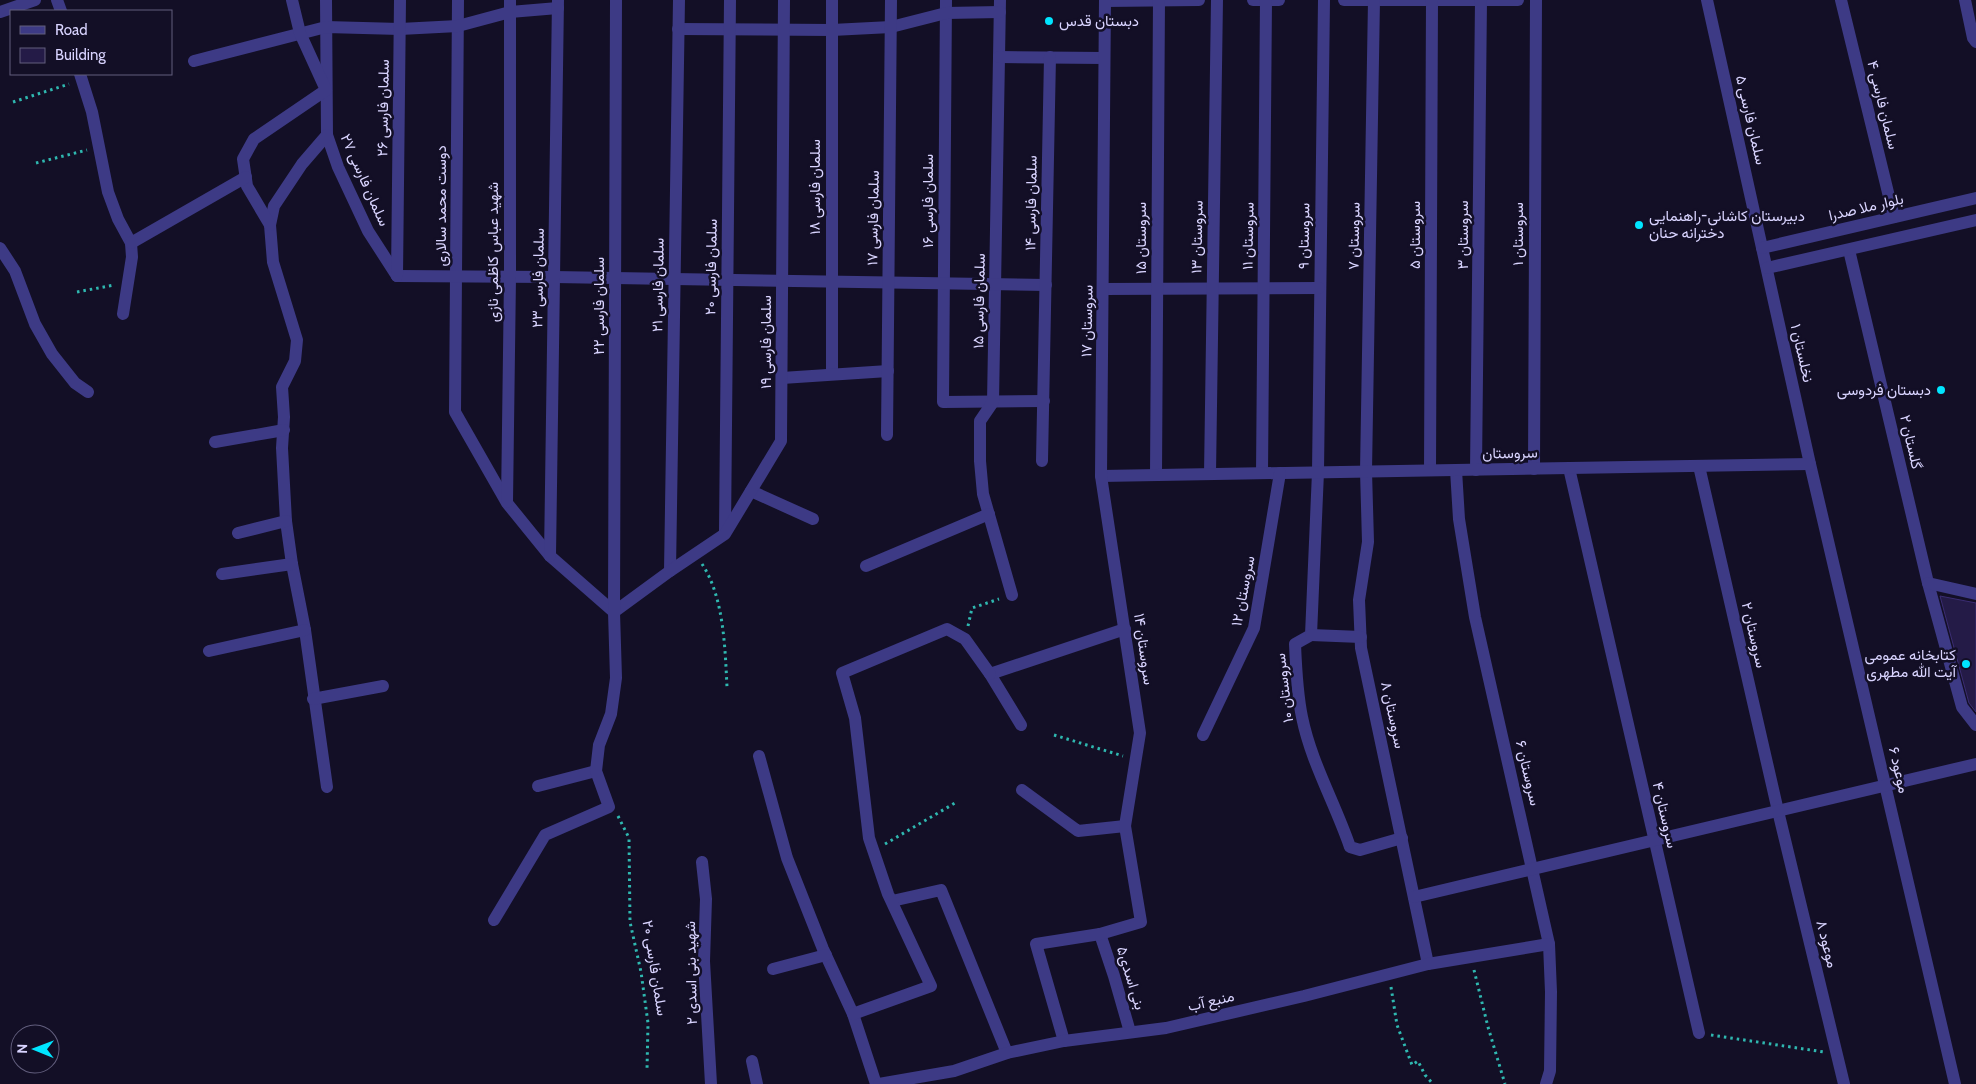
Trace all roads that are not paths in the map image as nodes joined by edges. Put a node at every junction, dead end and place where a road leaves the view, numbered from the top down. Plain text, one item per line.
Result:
1 (35, 0) edge
2 (292, 0) edge
3 (326, 0) edge
4 (400, 0) edge
5 (458, 0) edge
6 (616, 0) edge
7 (679, 0) edge
8 (730, 0) edge
9 (784, 0) edge
10 (832, 0) edge
11 (891, 0) edge
12 (946, 0) edge
13 (1159, 0) edge
14 (1200, 0) edge
15 (1217, 0) edge
16 (1253, 0) edge
17 (1266, 0) edge
18 (1279, 0) edge
19 (1324, 0) edge
20 (1344, 0) edge
21 (1374, 0) edge
22 (1432, 0) edge
23 (1518, 0) edge
24 (1536, 0) edge
25 (1708, 0) edge
26 (1842, 0) edge
27 (1965, 0) edge
28 (1105, 1) edge
29 (1481, 1) edge
30 (558, 4) edge
31 (510, 6) edge
32 (1000, 6) edge
33 (0, 12) edge
34 (946, 13) junction
35 (458, 26) junction
36 (326, 27) junction
37 (891, 27) junction
38 (400, 29) junction
39 (678, 29) junction
40 (730, 29) junction
41 (784, 30) junction
42 (832, 30) junction
43 (300, 33) junction
44 (1976, 42) edge
45 (999, 57) junction
46 (1050, 57) junction
47 (1104, 58) junction
48 (194, 61) dead end
49 (81, 77) edge
50 (326, 90) junction
51 (327, 135) junction
52 (246, 177) junction
53 (1976, 198) edge
54 (1894, 217) junction
55 (1976, 220) edge
56 (270, 225) junction
57 (131, 243) junction
58 (0, 248) edge
59 (1762, 248) junction
60 (1849, 250) junction
61 (1767, 268) junction
62 (397, 276) junction
63 (456, 276) junction
64 (510, 277) junction
65 (554, 277) junction
66 (615, 278) junction
67 (674, 279) junction
68 (728, 280) junction
69 (782, 281) junction
70 (831, 282) junction
71 (888, 282) junction
72 (944, 284) junction
73 (996, 284) junction
74 (1046, 285) junction
75 (1264, 288) junction
76 (1319, 288) junction
77 (1104, 289) junction
78 (1157, 289) junction
79 (1213, 289) junction
80 (123, 314) dead end
81 (888, 371) junction
82 (832, 374) junction
83 (782, 378) junction
84 (88, 392) dead end
85 (1044, 401) junction
86 (993, 402) junction
87 (284, 430) junction
88 (887, 435) dead end
89 (215, 442) dead end
90 (1042, 461) dead end
91 (1810, 464) junction
92 (1699, 466) junction
93 (1569, 468) junction
94 (1534, 469) junction
95 (1430, 470) junction
96 (1456, 470) junction
97 (1476, 470) junction
98 (1366, 471) junction
99 (1318, 472) junction
100 (1262, 473) junction
101 (1280, 473) junction
102 (1210, 474) junction
103 (1156, 475) junction
104 (1102, 476) junction
105 (751, 491) junction
106 (507, 504) junction
107 (989, 514) junction
108 (813, 520) dead end
109 (286, 521) junction
110 (238, 532) dead end
111 (725, 534) junction
112 (550, 556) junction
113 (292, 564) junction
114 (866, 566) dead end
115 (670, 571) junction
116 (222, 574) dead end
117 (1928, 583) junction
118 (1012, 594) road end
119 (1976, 594) edge
120 (614, 612) junction
121 (1125, 628) junction
122 (305, 630) junction
123 (1311, 635) junction
124 (1361, 636) junction
125 (209, 651) dead end
126 (990, 674) junction
127 (383, 686) dead end
128 (313, 699) junction
129 (1976, 725) edge
130 (1021, 726) dead end
131 (1203, 735) dead end
132 (759, 756) dead end
133 (1976, 764) edge
134 (596, 771) junction
135 (538, 786) dead end
136 (1886, 786) junction
137 (327, 787) dead end
138 (1022, 790) dead end
139 (1778, 811) junction
140 (1125, 826) junction
141 (1402, 838) junction
142 (1654, 840) junction
143 (702, 862) dead end
144 (1533, 869) junction
145 (1414, 897) junction
146 (892, 901) junction
147 (494, 920) dead end
148 (1100, 934) junction
149 (1550, 944) junction
150 (826, 955) junction
151 (1428, 964) junction
152 (774, 969) dead end
153 (853, 1014) junction
154 (1130, 1032) junction
155 (1699, 1033) road end
156 (1064, 1041) junction
157 (1007, 1053) junction
158 (752, 1061) dead end
159 (907, 1082) edge
160 (711, 1084) edge
161 (756, 1084) edge
162 (878, 1084) edge
163 (1546, 1084) edge
164 (1844, 1084) edge
165 (1955, 1084) edge

1 - 33 street
2 - 43 street
3 - 36 street, سلمان فارسی ۲۷
4 - 38 street, سلمان فارسی ۲۶
5 - 35 street, دوست محمد سالاری
6 - 66 street, سلمان فارسی ۲۲
7 - 39 street, سلمان فارسی ۲۱
8 - 40 street, سلمان فارسی ۲۰
9 - 41 street, سلمان فارسی ۱۹
10 - 42 street, سلمان فارسی ۱۸
11 - 37 street, سلمان فارسی ۱۷
12 - 34 street, سلمان فارسی ۱۶
13 - 14 street
13 - 28 street
13 - 78 street, سروستان ۱۵
15 - 79 street, سروستان ۱۳
16 - 17 street
17 - 18 street
17 - 75 street, سروستان ۱۱
19 - 76 street, سروستان ۹
20 - 21 street
21 - 22 street
21 - 98 street, سروستان ۷
22 - 29 street
22 - 95 street, سروستان ۵
23 - 29 street
24 - 94 street, سروستان ۱
25 - 59 street, سلمان فارسی ۵
26 - 54 street, سلمان فارسی ۴
27 - 44 street
28 - 47 street
29 - 97 street, سروستان ۳
30 - 31 street
30 - 65 street, سلمان فارسی ۲۳
31 - 35 street
31 - 64 street, شهید عباس کاظمی نازی
32 - 34 street
32 - 45 street, سلمان فارسی ۱۵
34 - 37 street
34 - 72 street, سلمان فارسی ۱۶
35 - 38 street
35 - 63 street, دوست محمد سالاری
36 - 38 street
36 - 43 street
36 - 50 street, سلمان فارسی ۲۷
37 - 42 street
37 - 71 street, سلمان فارسی ۱۷
38 - 62 street, سلمان فارسی ۲۶
39 - 40 street
39 - 67 street, سلمان فارسی ۲۱
40 - 41 street
40 - 68 street, سلمان فارسی ۲۰
41 - 42 street
41 - 69 street, سلمان فارسی ۱۹
42 - 70 street, سلمان فارسی ۱۸
43 - 48 street
43 - 50 street
45 - 46 street
45 - 73 street, سلمان فارسی ۱۵
46 - 47 street
46 - 74 street, سلمان فارسی ۱۴
47 - 77 street, سروستان ۱۷
49 - 57 street
50 - 51 street, سلمان فارسی ۲۷
50 - 52 street
51 - 56 street
51 - 62 street, سلمان فارسی ۲۷
52 - 56 street
52 - 57 street
53 - 54 street, بلوار ملا صدرا
54 - 59 street, بلوار ملا صدرا
55 - 60 street
56 - 87 street
57 - 80 street
58 - 84 street
59 - 61 street, نخلستان ۱
60 - 61 street
60 - 117 street, گلستان ۲
61 - 91 street, نخلستان ۱
62 - 63 street
63 - 64 street
63 - 106 street, دوست محمد سالاری
64 - 65 street
64 - 106 street, شهید عباس کاظمی نازی
65 - 66 street
65 - 112 street, سلمان فارسی ۲۳
66 - 67 street
66 - 120 street, سلمان فارسی ۲۲
67 - 68 street
67 - 115 street, سلمان فارسی ۲۱
68 - 69 street
68 - 111 street, سلمان فارسی ۲۰
69 - 70 street
69 - 83 street, سلمان فارسی ۱۹
70 - 71 street
70 - 82 street, سلمان فارسی ۱۸
71 - 72 street
71 - 81 street, سلمان فارسی ۱۷
72 - 73 street
72 - 86 street, سلمان فارسی ۱۶
73 - 74 street
73 - 86 street, سلمان فارسی ۱۵
74 - 85 street, سلمان فارسی ۱۴
75 - 76 street
75 - 79 street
75 - 100 street, سروستان ۱۱
76 - 99 street, سروستان ۹
77 - 78 street
77 - 104 street, سروستان ۱۷
78 - 79 street
78 - 103 street, سروستان ۱۵
79 - 102 street, سروستان ۱۳
81 - 82 street
81 - 88 street, سلمان فارسی ۱۷
82 - 83 street
83 - 105 street, سلمان فارسی ۱۹
85 - 86 street
85 - 90 street, سلمان فارسی ۱۴
86 - 107 street
87 - 89 street
87 - 109 street
91 - 92 street, سروستان
91 - 136 street, موعود ۶
92 - 93 street, سروستان
92 - 139 street, سروستان ۲
93 - 94 street, سروستان
93 - 142 street, سروستان ۴
94 - 97 street, سروستان
95 - 96 street, سروستان
95 - 98 street, سروستان
96 - 97 street, سروستان
96 - 144 street, سروستان ۶
98 - 99 street, سروستان
98 - 124 street, سروستان ۸
99 - 101 street, سروستان
99 - 123 street
100 - 101 street, سروستان
100 - 102 street, سروستان
101 - 131 street, سروستان ۱۲
102 - 103 street
103 - 104 street
104 - 121 street, سروستان ۱۴
105 - 108 street
105 - 111 street, سلمان فارسی ۱۹
106 - 112 street
107 - 114 street
107 - 118 street
109 - 110 street
109 - 113 street
111 - 115 street, سلمان فارسی ۱۹
112 - 120 street
113 - 116 street
113 - 122 street
115 - 120 street, سلمان فارسی ۱۹
117 - 119 street
117 - 129 street, گلستان ۲
120 - 134 street
121 - 126 street
121 - 140 street, سروستان ۱۴
122 - 125 street
122 - 128 street
123 - 124 street
123 - 141 street, سروستان ۱۰
124 - 141 street, سروستان ۸
126 - 130 street
126 - 146 street
127 - 128 street
128 - 137 street
132 - 150 street
133 - 136 street
134 - 135 street
134 - 147 street
136 - 139 street
136 - 165 street, موعود ۶
138 - 140 street
139 - 142 street
139 - 164 street, موعود ۸
140 - 148 street, سروستان ۱۴
141 - 145 street, سروستان ۸
142 - 144 street
142 - 155 street, سروستان ۴
143 - 160 street, شهید بنی اسدی ۲
144 - 145 street
144 - 149 street, سروستان ۶
145 - 151 street, سروستان ۸
146 - 153 street
146 - 157 street
148 - 154 street, بنی اسدی۵
148 - 156 street
149 - 151 street, منبع آب
149 - 163 street, سروستان ۶
150 - 152 street
150 - 153 street
151 - 154 street, منبع آب
153 - 162 street
154 - 156 street, منبع آب
156 - 157 street, منبع آب
157 - 159 street, منبع آب
158 - 161 street
159 - 162 street, منبع آب

